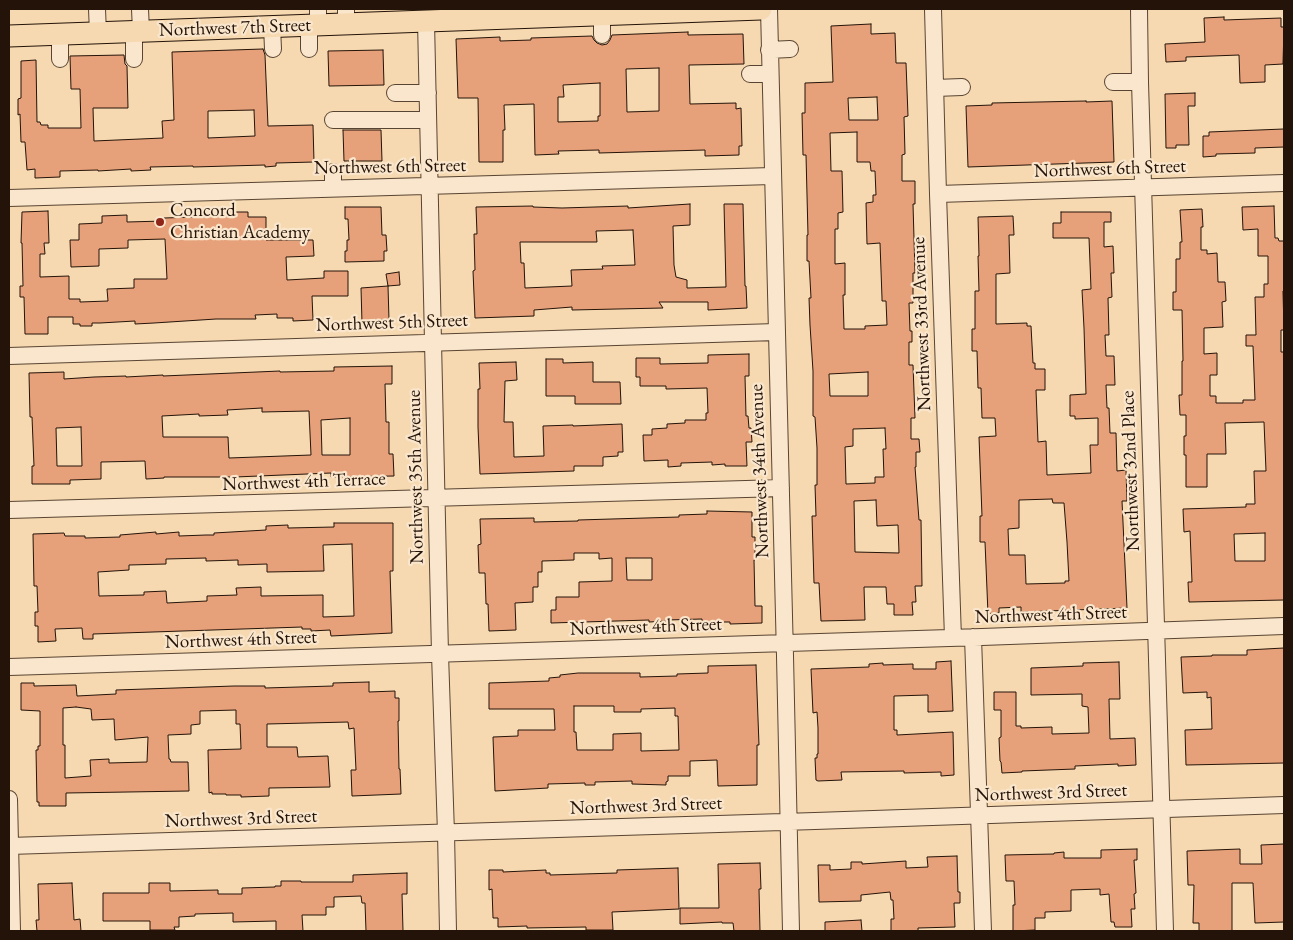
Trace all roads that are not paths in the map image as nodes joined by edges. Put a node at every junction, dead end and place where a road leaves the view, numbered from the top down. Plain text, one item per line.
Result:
1 (97, 9) edge
2 (140, 9) edge
3 (730, 9) edge
4 (760, 9) edge
5 (769, 9) edge
6 (933, 9) edge
7 (1139, 9) edge
8 (645, 10) edge
9 (541, 13) edge
10 (602, 14) junction
11 (346, 16) edge
12 (315, 20) edge
13 (426, 21) junction
14 (272, 26) junction
15 (138, 31) junction
16 (98, 33) junction
17 (60, 34) junction
18 (602, 35) dead end
19 (9, 36) edge
20 (309, 48) dead end
21 (273, 49) dead end
22 (790, 49) dead end
23 (769, 50) junction
24 (60, 58) dead end
25 (134, 59) dead end
26 (750, 74) dead end
27 (769, 74) junction
28 (1113, 82) dead end
29 (1140, 82) junction
30 (962, 87) dead end
31 (936, 88) junction
32 (395, 93) dead end
33 (428, 93) junction
34 (333, 120) dead end
35 (428, 120) junction
36 (772, 176) junction
37 (1284, 183) edge
38 (430, 186) junction
39 (1143, 188) junction
40 (938, 194) junction
41 (9, 198) edge
42 (776, 332) junction
43 (433, 342) junction
44 (9, 356) edge
45 (781, 488) junction
46 (437, 498) junction
47 (9, 510) edge
48 (1284, 626) edge
49 (1156, 631) junction
50 (974, 637) junction
51 (953, 638) junction
52 (785, 643) junction
53 (440, 654) junction
54 (9, 667) edge
55 (9, 799) edge
56 (1284, 806) edge
57 (1161, 810) junction
58 (980, 816) junction
59 (789, 822) junction
60 (446, 833) junction
61 (9, 846) edge
62 (12, 931) edge
63 (448, 931) edge
64 (791, 931) edge
65 (984, 931) edge
66 (1165, 931) edge

1 - 16 street
2 - 15 street
3 - 4 main road, Northwest 7th Street
3 - 8 main road, Northwest 7th Street
5 - 23 street, Northwest 34th Avenue
6 - 31 street, Northwest 33rd Avenue
7 - 29 street, Northwest 32nd Place
8 - 10 main road, Northwest 7th Street
9 - 10 main road, Northwest 7th Street
9 - 13 main road, Northwest 7th Street
10 - 18 street
11 - 12 main road, Northwest 7th Street
11 - 13 main road, Northwest 7th Street
12 - 14 main road, Northwest 7th Street
12 - 20 street
13 - 33 street, Northwest 35th Avenue
14 - 15 main road, Northwest 7th Street
14 - 21 street
15 - 16 main road, Northwest 7th Street
15 - 25 street
16 - 17 main road, Northwest 7th Street
17 - 19 main road, Northwest 7th Street
17 - 24 street
22 - 23 street
23 - 27 street, Northwest 34th Avenue
26 - 27 street
27 - 36 street, Northwest 34th Avenue
28 - 29 street
29 - 39 street, Northwest 32nd Place
30 - 31 street
31 - 40 street, Northwest 33rd Avenue
32 - 33 street
33 - 35 street, Northwest 35th Avenue
34 - 35 street
35 - 38 street, Northwest 35th Avenue
36 - 38 street, Northwest 6th Street
36 - 42 street, Northwest 34th Avenue
37 - 39 street, Northwest 6th Street
38 - 41 street, Northwest 6th Street
38 - 43 street, Northwest 35th Avenue
39 - 40 street, Northwest 6th Street
39 - 49 street, Northwest 32nd Place
40 - 51 street, Northwest 33rd Avenue
42 - 43 street, Northwest 5th Street
42 - 45 street, Northwest 34th Avenue
43 - 44 street, Northwest 5th Street
43 - 46 street, Northwest 35th Avenue
45 - 46 street, Northwest 4th Terrace
45 - 52 street, Northwest 34th Avenue
46 - 47 street, Northwest 4th Terrace
46 - 53 street, Northwest 35th Avenue
48 - 49 street, Northwest 4th Street
49 - 50 street, Northwest 4th Street
49 - 57 street, Northwest 32nd Place
50 - 51 street, Northwest 4th Street
50 - 58 street
51 - 52 street, Northwest 4th Street
52 - 53 street, Northwest 4th Street
52 - 59 street, Northwest 34th Avenue
53 - 54 street, Northwest 4th Street
53 - 60 street, Northwest 35th Avenue
55 - 61 street
56 - 57 street, Northwest 3rd Street
57 - 58 street, Northwest 3rd Street
57 - 66 street, Northwest 32nd Place
58 - 59 street, Northwest 3rd Street
58 - 65 street
59 - 60 street, Northwest 3rd Street
59 - 64 street, Northwest 34th Avenue
60 - 61 street, Northwest 3rd Street
60 - 63 street, Northwest 35th Avenue
61 - 62 street

